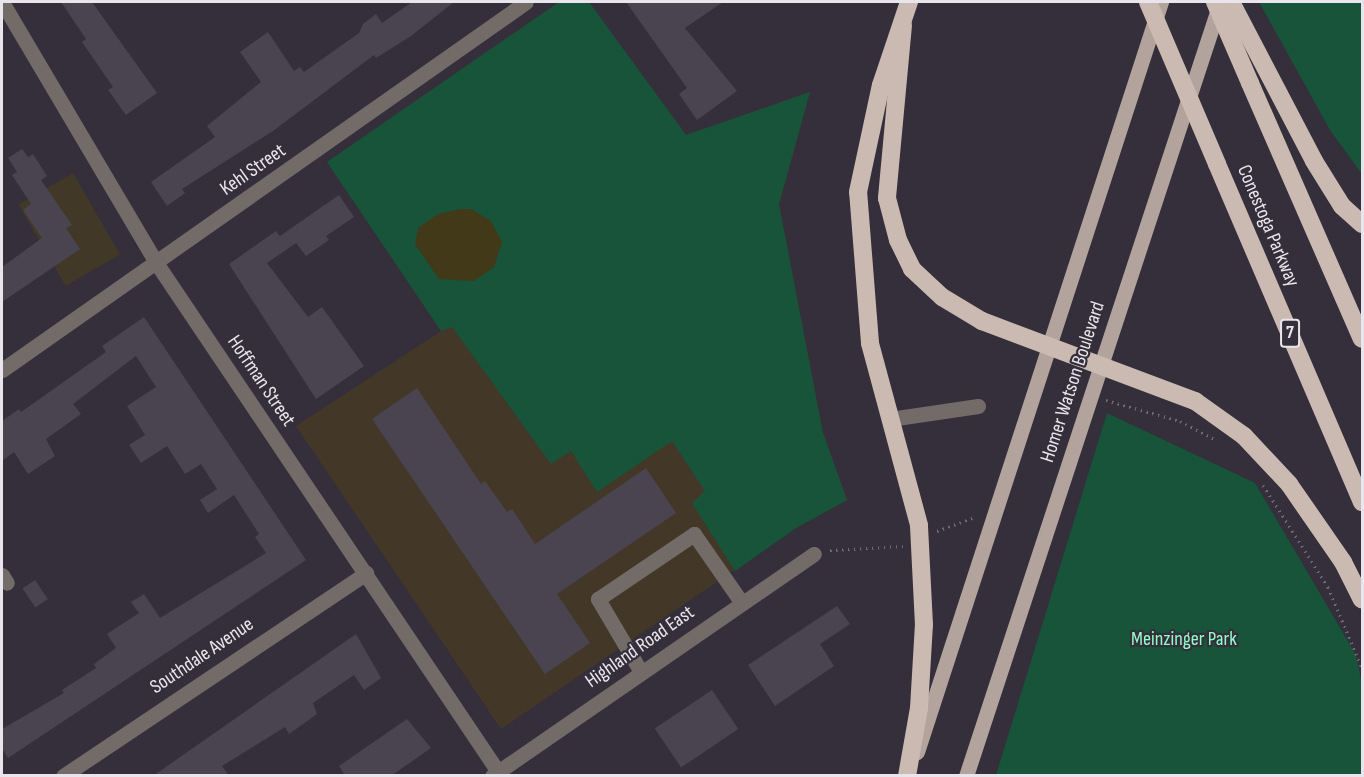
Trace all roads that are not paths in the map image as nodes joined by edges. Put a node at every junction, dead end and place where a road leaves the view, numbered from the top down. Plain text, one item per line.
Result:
1 (2, 2) edge
2 (526, 2) edge
3 (909, 2) edge
4 (1148, 2) edge
5 (1161, 2) edge
6 (1215, 2) edge
7 (1220, 2) edge
8 (1231, 2) edge
9 (7, 21) edge
10 (903, 25) junction
11 (1362, 224) edge
12 (155, 261) junction
13 (1362, 339) edge
14 (1052, 344) junction
15 (1100, 366) junction
16 (2, 370) edge
17 (978, 406) dead end
18 (890, 419) junction
19 (1362, 502) edge
20 (814, 554) road end
21 (366, 573) junction
22 (1362, 600) edge
23 (742, 603) junction
24 (641, 672) junction
25 (497, 774) edge
26 (63, 776) edge
27 (908, 776) edge
28 (966, 776) edge

1 - 9 street, Hoffman Street
2 - 12 street, Kehl Street
3 - 10 highway
4 - 19 highway, Conestoga Parkway / 7, bridge
5 - 14 main road, Homer Watson Boulevard
6 - 13 highway, Conestoga Parkway, bridge
7 - 15 main road, Homer Watson Boulevard
8 - 11 highway
9 - 12 street, Hoffman Street
10 - 14 highway
10 - 18 highway
12 - 16 street, Kehl Street
12 - 21 street, Hoffman Street
14 - 15 highway
14 - 27 main road, Homer Watson Boulevard
15 - 22 highway
15 - 28 main road, Homer Watson Boulevard
17 - 18 street
18 - 27 highway
20 - 23 street, Highland Road East
21 - 25 street, Hoffman Street
21 - 26 street, Southdale Avenue
23 - 24 street, Highland Road East
23 - 24 street
24 - 25 street, Highland Road East

